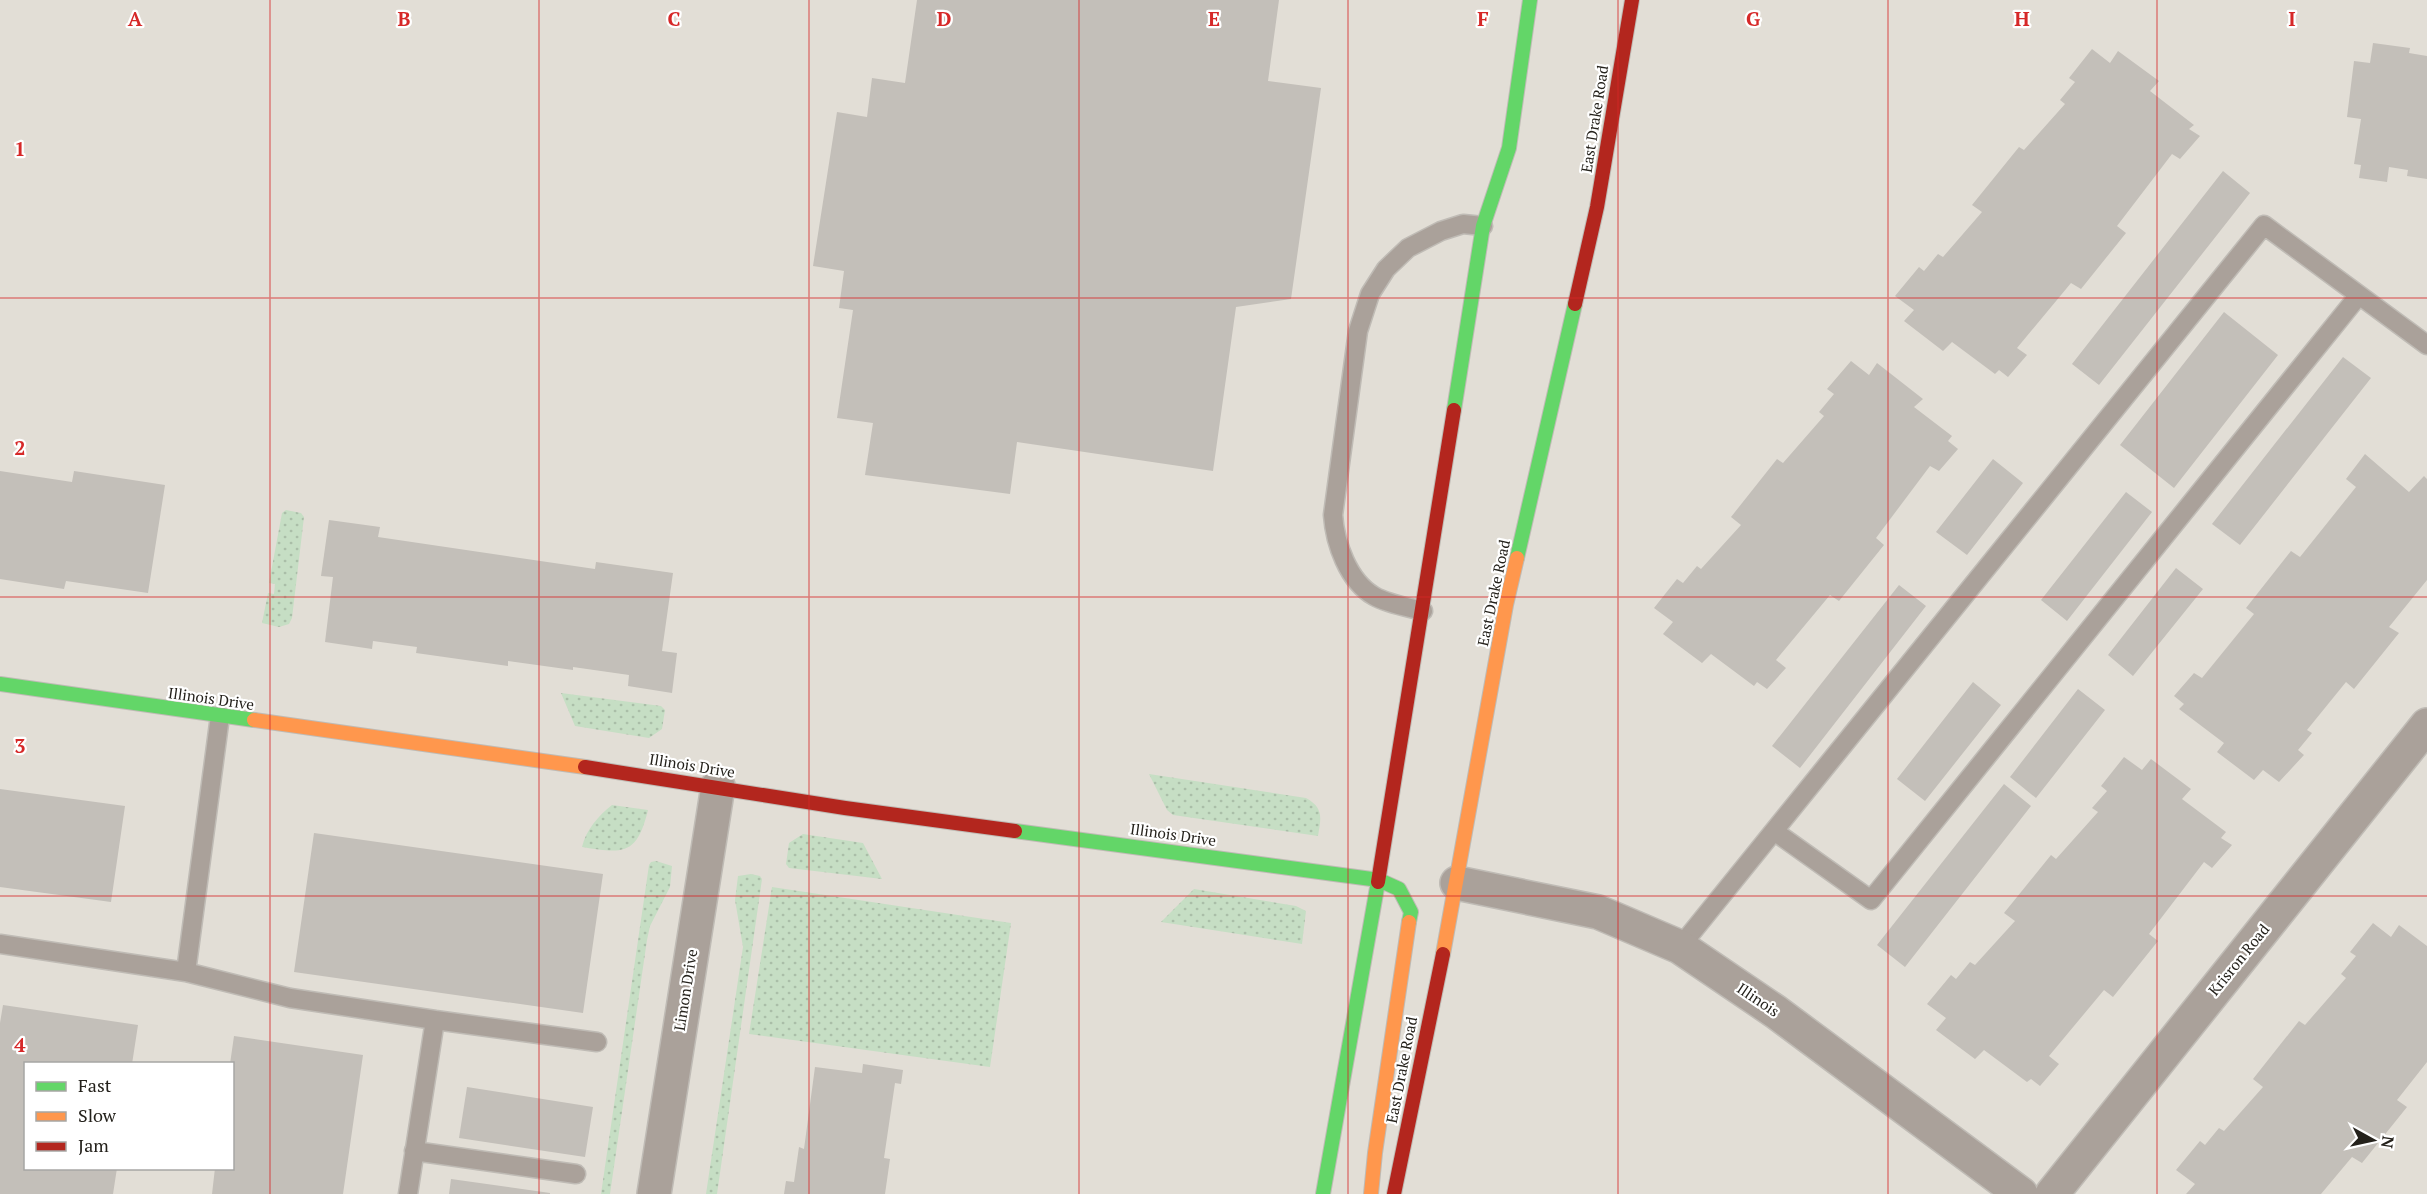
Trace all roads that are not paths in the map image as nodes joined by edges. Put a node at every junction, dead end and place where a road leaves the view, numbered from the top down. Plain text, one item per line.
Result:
1 (1530, 0) edge
2 (1632, 0) edge
3 (1483, 226) junction
4 (2359, 295) junction
5 (2427, 345) edge
6 (1423, 611) junction
7 (0, 684) edge
8 (220, 716) junction
9 (2427, 725) edge
10 (718, 786) junction
11 (1774, 831) junction
12 (1379, 880) junction
13 (1457, 883) junction
14 (0, 944) edge
15 (1680, 947) junction
16 (186, 972) junction
17 (435, 1020) junction
18 (597, 1042) dead end
19 (414, 1151) junction
20 (576, 1174) dead end
21 (408, 1194) edge
22 (654, 1194) edge
23 (1323, 1194) edge
24 (1371, 1194) edge
25 (1394, 1194) edge
26 (2020, 1194) edge
27 (2052, 1194) edge

1 - 3 main road
2 - 13 main road, East Drake Road
3 - 6 main road
3 - 6 lane
4 - 5 lane
4 - 11 lane
4 - 11 lane
6 - 12 main road
7 - 8 main road, Illinois Drive
8 - 10 main road, Illinois Drive
8 - 16 lane
9 - 27 street, Krisron Road
10 - 12 main road, Illinois Drive
10 - 22 street, Limon Drive
11 - 15 lane
12 - 23 main road
12 - 24 main road
13 - 15 street, Illinois
13 - 25 main road, East Drake Road
14 - 16 lane
15 - 26 street, Illinois
16 - 17 lane
17 - 18 lane
17 - 19 lane
19 - 20 lane
19 - 21 lane

